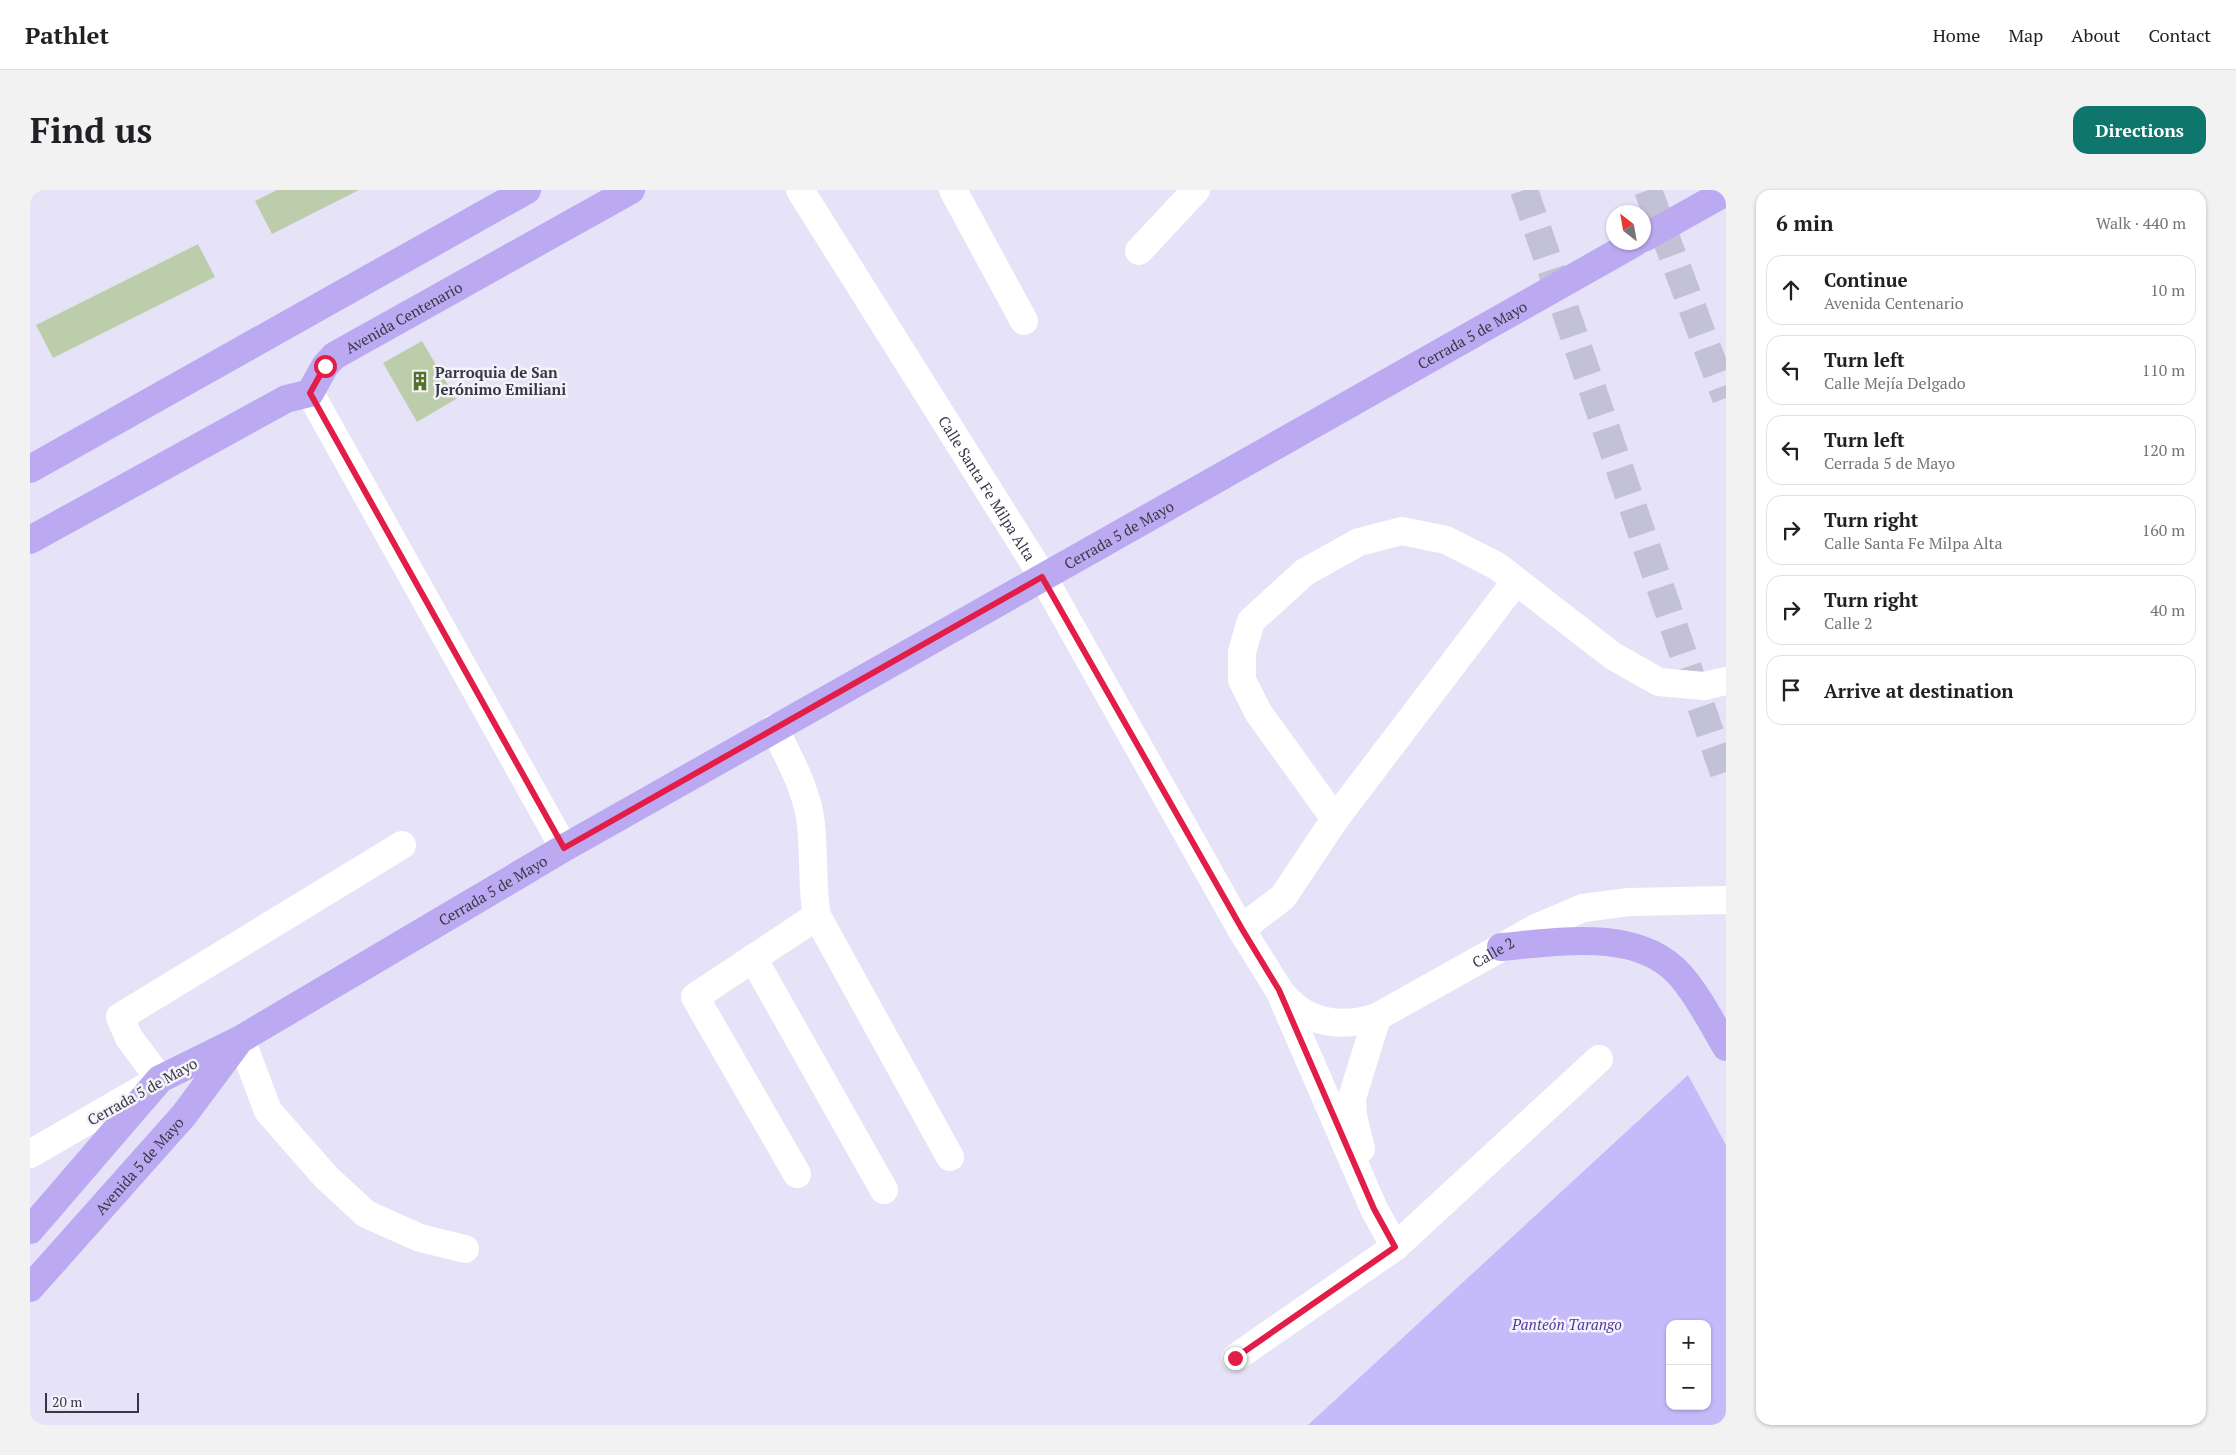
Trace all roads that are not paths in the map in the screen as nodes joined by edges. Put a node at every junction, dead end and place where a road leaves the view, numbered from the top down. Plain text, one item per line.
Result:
1 (527, 190) edge
2 (631, 190) edge
3 (800, 190) edge
4 (954, 190) edge
5 (1196, 190) edge
6 (1726, 192) edge
7 (1651, 234) edge
8 (1622, 250) edge
9 (1139, 251) dead end
10 (1024, 321) dead end
11 (310, 393) junction
12 (30, 469) edge
13 (30, 540) edge
14 (1042, 577) junction
15 (1516, 581) junction
16 (1726, 681) edge
17 (774, 728) junction
18 (1335, 819) junction
19 (402, 845) dead end
20 (564, 848) junction
21 (1726, 900) edge
22 (817, 916) junction
23 (1242, 929) junction
24 (1501, 947) junction
25 (753, 958) junction
26 (1279, 990) junction
27 (1377, 1017) junction
28 (240, 1039) junction
29 (1726, 1047) edge
30 (1599, 1059) dead end
31 (160, 1079) junction
32 (30, 1154) edge
33 (950, 1157) dead end
34 (797, 1174) dead end
35 (884, 1190) dead end
36 (1374, 1209) junction
37 (30, 1230) edge
38 (1395, 1247) junction
39 (465, 1248) dead end
40 (30, 1288) edge
41 (1235, 1358) dead end

1 - 12 main road
2 - 11 main road, Avenida Centenario
3 - 14 street, Calle Santa Fe Milpa Alta
4 - 10 street
5 - 9 street
6 - 7 main road
8 - 14 main road, Cerrada 5 de Mayo
11 - 13 main road
11 - 20 street
14 - 17 main road, Cerrada 5 de Mayo
14 - 23 street, Calle Santa Fe Milpa Alta
15 - 16 street
15 - 18 street
15 - 18 street
17 - 20 main road, Cerrada 5 de Mayo
17 - 22 street
18 - 23 street
19 - 31 street
20 - 28 main road, Cerrada 5 de Mayo
21 - 24 street, Calle 2
22 - 25 street
22 - 33 street
23 - 26 street, Calle Santa Fe Milpa Alta
24 - 27 street, Calle 2
24 - 29 main road
25 - 34 street
25 - 35 street
26 - 27 street, Calle 2
26 - 36 street, Calle Santa Fe Milpa Alta
27 - 36 street
28 - 31 main road, Cerrada 5 de Mayo
28 - 39 street
28 - 40 main road, Avenida 5 de Mayo
30 - 38 street
31 - 32 street, Cerrada 5 de Mayo
31 - 37 main road
36 - 38 street, Calle Santa Fe Milpa Alta
38 - 41 street

